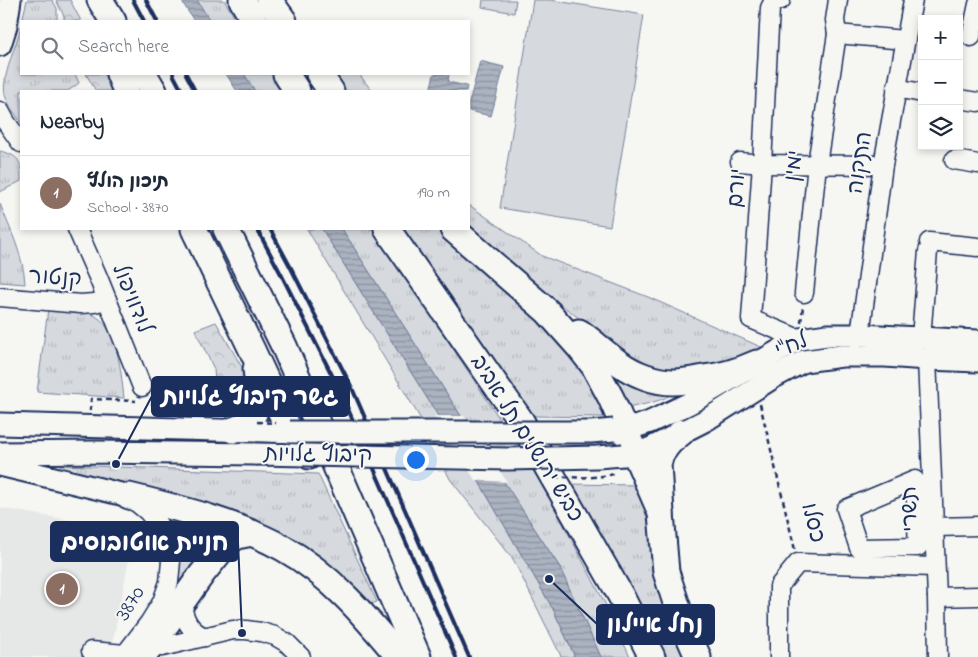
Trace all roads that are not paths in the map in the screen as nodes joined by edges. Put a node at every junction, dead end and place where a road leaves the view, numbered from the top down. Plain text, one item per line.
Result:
1 (10, 0) edge
2 (87, 0) edge
3 (100, 0) edge
4 (242, 0) edge
5 (269, 0) edge
6 (838, 0) edge
7 (913, 0) edge
8 (776, 4) edge
9 (978, 4) edge
10 (96, 20) edge
11 (111, 20) edge
12 (253, 20) edge
13 (283, 20) edge
14 (912, 31) edge
15 (837, 34) junction
16 (970, 37) edge
17 (0, 46) edge
18 (119, 75) edge
19 (145, 75) edge
20 (287, 75) edge
21 (320, 75) edge
22 (896, 88) junction
23 (126, 90) edge
24 (153, 90) edge
25 (296, 90) edge
26 (330, 90) edge
27 (918, 92) edge
28 (963, 100) edge
29 (978, 102) edge
30 (0, 111) edge
31 (0, 140) edge
32 (20, 142) edge
33 (954, 160) dead end
34 (740, 162) dead end
35 (762, 164) junction
36 (817, 164) junction
37 (978, 164) edge
38 (882, 165) junction
39 (77, 230) edge
40 (194, 230) edge
41 (226, 230) edge
42 (388, 230) edge
43 (454, 230) edge
44 (978, 247) edge
45 (804, 293) road end
46 (0, 297) edge
47 (107, 300) junction
48 (547, 311) junction
49 (860, 335) junction
50 (921, 338) junction
51 (799, 339) junction
52 (978, 341) edge
53 (253, 352) junction
54 (928, 359) junction
55 (978, 360) edge
56 (757, 363) junction
57 (141, 394) road end
58 (2, 423) edge
59 (286, 424) junction
60 (619, 429) junction
61 (245, 431) junction
62 (682, 432) junction
63 (0, 453) edge
64 (629, 454) junction
65 (309, 456) junction
66 (0, 465) edge
67 (129, 496) junction
68 (660, 513) junction
69 (978, 526) edge
70 (934, 527) junction
71 (252, 533) junction
72 (858, 556) junction
73 (935, 567) junction
74 (620, 596) junction
75 (978, 596) edge
76 (937, 597) junction
77 (182, 602) junction
78 (208, 636) junction
79 (91, 651) dead end
80 (135, 652) edge
81 (301, 657) edge
82 (399, 657) edge
83 (418, 657) edge
84 (643, 657) edge
85 (652, 657) edge
86 (698, 657) edge
87 (779, 657) edge
88 (938, 657) edge

1 - 17 main road
2 - 10 highway
3 - 11 highway
4 - 12 highway
5 - 13 highway
6 - 15 street, ימין
7 - 14 street, התקוה
8 - 35 street, יורם
9 - 16 street
14 - 15 street
14 - 22 street, התקוה
15 - 36 street, ימין
18 - 23 highway
19 - 24 highway
20 - 25 highway
21 - 26 highway
22 - 27 street
22 - 38 street, התקוה
28 - 29 street
30 - 32 street
31 - 32 street
33 - 37 street
34 - 35 street
35 - 36 street
35 - 51 street, יורם
36 - 38 street
36 - 45 street, ימין
38 - 49 street, התקוה
39 - 47 street, לודוויפול
40 - 53 highway
41 - 83 highway
42 - 74 highway, כביש ירושלים תל אביב
43 - 48 highway
44 - 50 street
46 - 47 street, קנטור
47 - 57 street, לודוויפול
48 - 56 highway
48 - 60 highway
49 - 50 main road, לח"י
49 - 51 main road, לח"י
50 - 52 main road, לח"י
51 - 56 main road, לח"י
53 - 59 highway
53 - 61 highway
54 - 55 main road, לח"י
54 - 62 main road, לח"י
54 - 70 street, תשרי
56 - 60 main road, לח"י
58 - 61 main road, קיבוץ גלויות
59 - 60 main road, קיבוץ גלויות, bridge
59 - 61 main road, קיבוץ גלויות
59 - 65 highway
60 - 64 highway
62 - 64 main road, לח"י
62 - 68 highway
63 - 65 main road, קיבוץ גלויות, bridge
64 - 65 main road, קיבוץ גלויות, bridge
64 - 68 highway
66 - 67 main road
67 - 71 highway
67 - 80 street, 3870
68 - 86 highway
69 - 70 street
70 - 73 street, תשרי
71 - 77 highway
71 - 82 highway
72 - 72 street
72 - 73 street, כסלו
72 - 87 street, כסלו
73 - 76 street, תשרי
74 - 84 highway
74 - 85 highway, כביש ירושלים תל אביב
75 - 76 street
76 - 88 street, תשרי
77 - 78 street
77 - 80 highway
78 - 80 street
78 - 81 street
79 - 80 street

